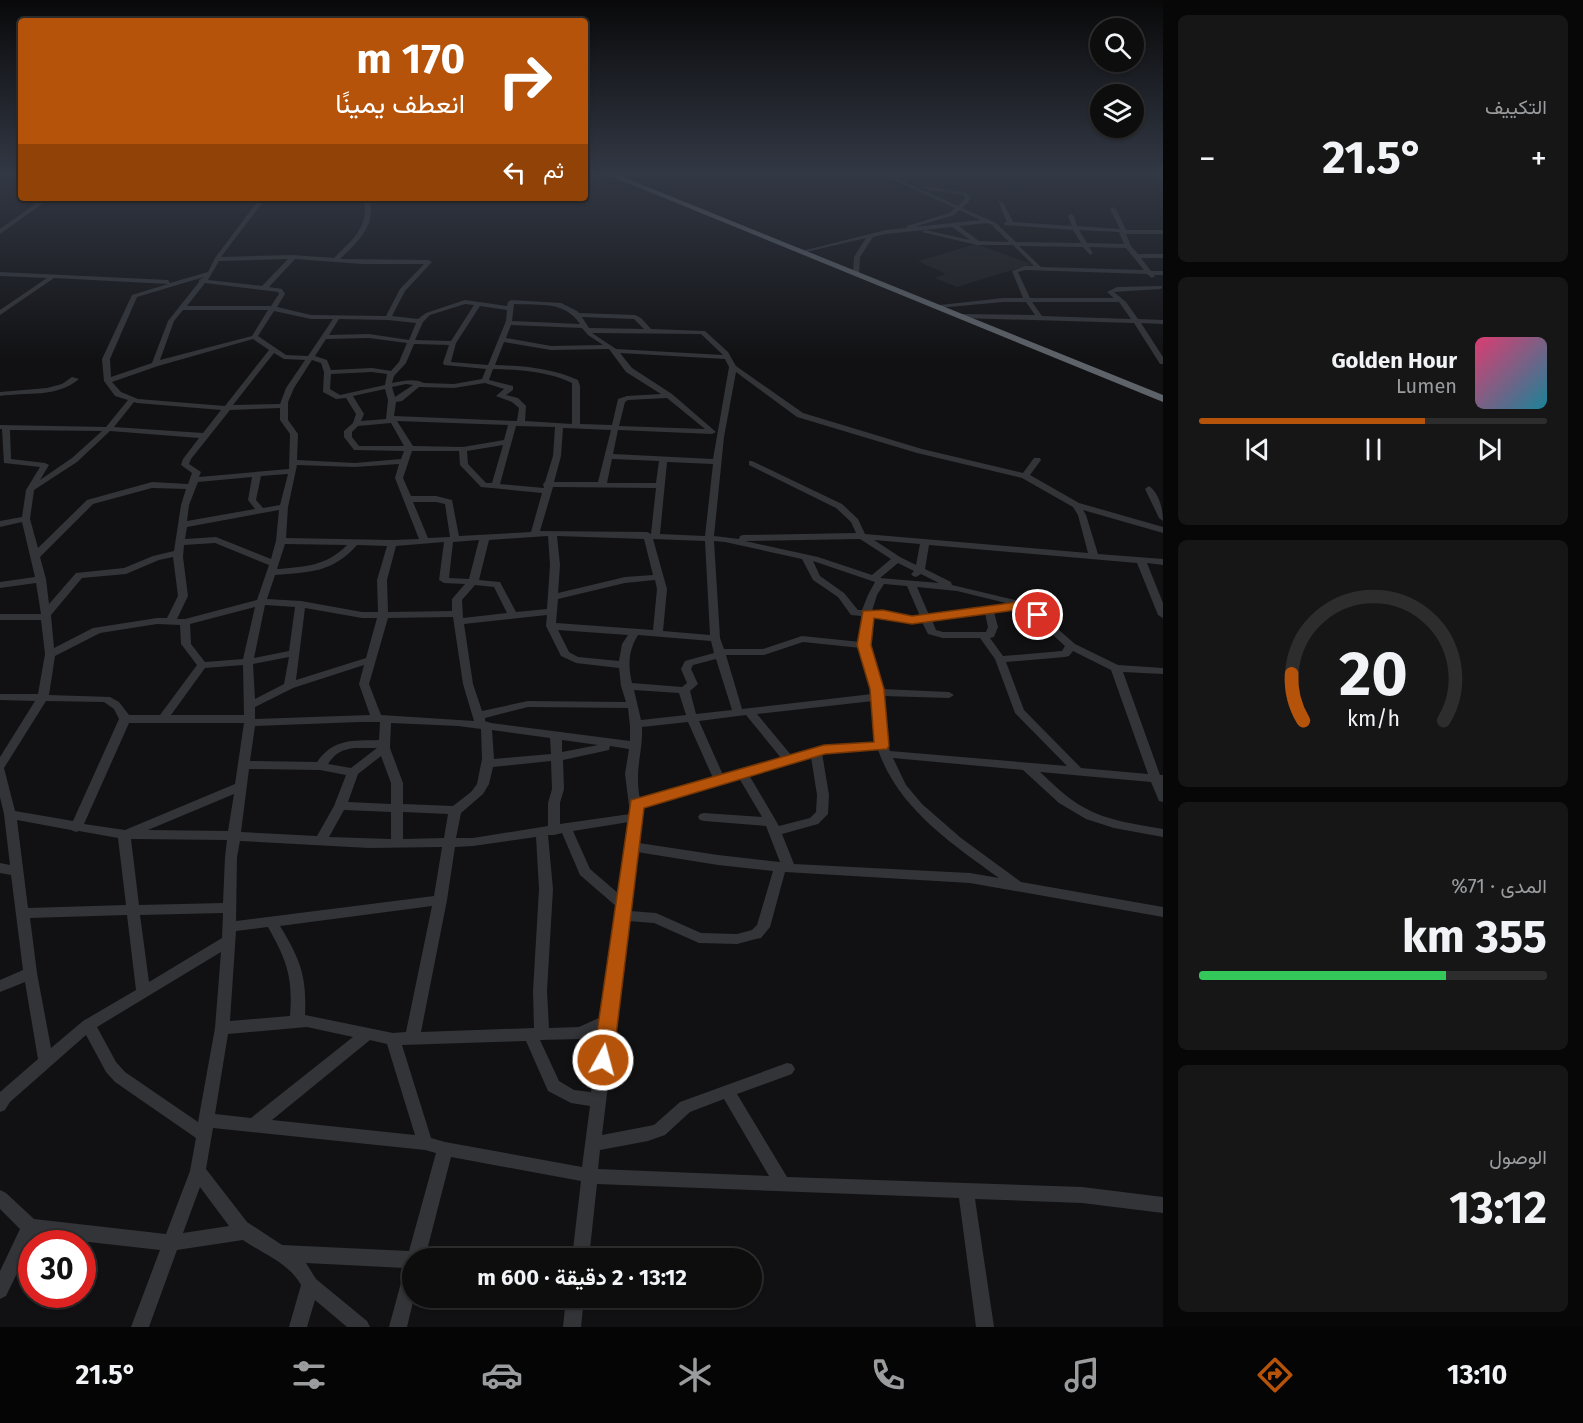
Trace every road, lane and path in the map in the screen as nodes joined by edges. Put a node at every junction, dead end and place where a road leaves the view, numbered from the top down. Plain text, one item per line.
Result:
1 (234, 237) edge
2 (359, 237) edge
3 (766, 237) edge
4 (867, 237) edge
5 (870, 237) edge
6 (946, 237) edge
7 (970, 237) edge
8 (1006, 237) edge
9 (1079, 237) edge
10 (1124, 237) edge
11 (1011, 242) junction
12 (978, 243) junction
13 (1083, 244) junction
14 (1128, 246) junction
15 (804, 252) junction
16 (1090, 253) dead end
17 (1136, 256) junction
18 (1163, 256) edge
19 (293, 257) junction
20 (217, 259) junction
21 (335, 260) junction
22 (1039, 268) junction
23 (1150, 272) junction
24 (210, 273) junction
25 (856, 273) junction
26 (1163, 273) edge
27 (0, 274) edge
28 (53, 276) junction
29 (201, 281) junction
30 (174, 283) junction
31 (264, 288) junction
32 (1162, 289) edge
33 (1027, 299) junction
34 (1120, 300) junction
35 (479, 303) junction
36 (940, 307) junction
37 (183, 308) junction
38 (271, 308) junction
39 (508, 308) junction
40 (0, 313) edge
41 (578, 315) junction
42 (961, 316) junction
43 (1038, 317) junction
44 (337, 318) junction
45 (362, 318) junction
46 (388, 318) junction
47 (420, 321) junction
48 (1136, 322) junction
49 (1163, 322) edge
50 (508, 323) junction
51 (587, 328) junction
52 (648, 330) junction
53 (369, 336) junction
54 (254, 337) junction
55 (324, 337) junction
56 (501, 339) junction
57 (411, 342) junction
58 (453, 343) junction
59 (613, 349) junction
60 (273, 350) junction
61 (728, 357) junction
62 (312, 358) junction
63 (1162, 359) edge
64 (155, 364) junction
65 (489, 367) junction
66 (733, 367) junction
67 (328, 372) junction
68 (393, 373) junction
69 (75, 379) dead end
70 (108, 381) junction
71 (485, 381) junction
72 (420, 385) junction
73 (388, 386) junction
74 (0, 393) edge
75 (348, 395) junction
76 (669, 396) junction
77 (1163, 399) edge
78 (132, 400) junction
79 (395, 400) junction
80 (284, 406) junction
81 (227, 408) junction
82 (360, 414) junction
83 (391, 420) junction
84 (517, 423) junction
85 (356, 424) junction
86 (559, 425) junction
87 (576, 426) junction
88 (3, 427) edge
89 (615, 428) junction
90 (111, 429) junction
91 (716, 434) junction
92 (205, 436) junction
93 (506, 442) junction
94 (409, 447) junction
95 (463, 449) junction
96 (610, 456) junction
97 (663, 459) junction
98 (1037, 460) dead end
99 (405, 461) junction
100 (718, 462) junction
101 (752, 463) dead end
102 (293, 467) junction
103 (257, 474) junction
104 (1025, 477) junction
105 (191, 484) junction
106 (602, 485) junction
107 (660, 486) junction
108 (495, 487) junction
109 (547, 488) junction
110 (1149, 489) dead end
111 (30, 490) junction
112 (409, 499) junction
113 (1076, 505) junction
114 (284, 507) junction
115 (261, 511) junction
116 (1163, 518) edge
117 (26, 519) junction
118 (0, 524) edge
119 (182, 525) junction
120 (1163, 530) edge
121 (552, 533) junction
122 (536, 534) junction
123 (651, 536) junction
124 (862, 536) junction
125 (486, 537) junction
126 (708, 538) junction
127 (725, 538) junction
128 (452, 539) junction
129 (281, 541) junction
130 (425, 541) junction
131 (180, 542) junction
132 (925, 542) junction
133 (354, 543) junction
134 (392, 543) junction
135 (179, 553) junction
136 (36, 555) junction
137 (1094, 556) junction
138 (806, 557) junction
139 (897, 559) junction
140 (1141, 561) junction
141 (1163, 562) edge
142 (272, 567) junction
143 (920, 570) junction
144 (660, 577) junction
145 (40, 579) junction
146 (474, 580) junction
147 (877, 580) junction
148 (908, 583) junction
149 (0, 585) edge
150 (957, 588) junction
151 (554, 597) junction
152 (261, 602) junction
153 (301, 604) junction
154 (1025, 605) junction
155 (988, 610) junction
156 (552, 611) junction
157 (868, 614) junction
158 (513, 615) junction
159 (1163, 615) edge
160 (383, 616) junction
161 (0, 617) edge
162 (44, 617) junction
163 (459, 617) junction
164 (926, 619) junction
165 (171, 620) junction
166 (185, 622) junction
167 (551, 626) junction
168 (658, 634) junction
169 (628, 635) junction
170 (984, 636) junction
171 (715, 638) junction
172 (864, 645) junction
173 (1071, 646) junction
174 (295, 653) junction
175 (50, 654) junction
176 (719, 655) junction
177 (1000, 659) junction
178 (369, 660) junction
179 (248, 662) junction
180 (202, 665) junction
181 (624, 665) junction
182 (1116, 668) junction
183 (1163, 671) edge
184 (289, 686) junction
185 (626, 686) junction
186 (684, 690) junction
187 (878, 694) junction
188 (949, 695) dead end
189 (0, 697) edge
190 (43, 697) junction
191 (632, 705) junction
192 (743, 712) junction
193 (249, 716) junction
194 (692, 718) junction
195 (125, 719) junction
196 (163, 719) junction
197 (381, 720) junction
198 (482, 721) junction
199 (636, 724) junction
200 (556, 735) junction
201 (614, 745) junction
202 (384, 746) junction
203 (636, 746) junction
204 (884, 750) junction
205 (816, 752) junction
206 (557, 757) junction
207 (789, 760) junction
208 (487, 764) junction
209 (243, 765) junction
210 (0, 766) edge
211 (320, 766) junction
212 (1026, 766) junction
213 (1077, 770) junction
214 (0, 771) edge
215 (352, 772) junction
216 (742, 774) junction
217 (1159, 778) edge
218 (720, 780) junction
219 (240, 787) junction
220 (1163, 798) edge
221 (6, 805) edge
222 (340, 806) junction
223 (399, 809) junction
224 (454, 810) junction
225 (637, 811) junction
226 (704, 817) dead end
227 (773, 826) junction
228 (76, 828) junction
229 (554, 831) junction
230 (1163, 833) edge
231 (124, 835) junction
232 (233, 836) junction
233 (321, 841) junction
234 (397, 844) junction
235 (450, 844) junction
236 (631, 846) junction
237 (785, 867) junction
238 (0, 868) edge
239 (17, 871) junction
240 (1016, 884) junction
241 (440, 900) junction
242 (229, 908) junction
243 (134, 910) junction
244 (624, 911) junction
245 (1163, 912) edge
246 (22, 913) junction
247 (272, 923) junction
248 (229, 934) junction
249 (30, 973) junction
250 (0, 986) edge
251 (143, 992) junction
252 (608, 1020) junction
253 (297, 1021) junction
254 (88, 1025) junction
255 (222, 1028) junction
256 (368, 1033) junction
257 (581, 1033) junction
258 (536, 1034) junction
259 (412, 1038) junction
260 (393, 1039) junction
261 (605, 1040) junction
262 (46, 1062) junction
263 (787, 1069) dead end
264 (727, 1091) junction
265 (2, 1099) edge
266 (598, 1100) junction
267 (254, 1125) junction
268 (205, 1128) junction
269 (425, 1143) junction
270 (593, 1144) junction
271 (445, 1149) junction
272 (198, 1172) junction
273 (590, 1174) junction
274 (782, 1183) junction
275 (966, 1192) junction
276 (0, 1198) edge
277 (1163, 1205) edge
278 (30, 1227) junction
279 (245, 1232) junction
280 (172, 1243) junction
281 (417, 1248) edge
282 (581, 1248) edge
283 (280, 1253) junction
284 (402, 1258) edge
285 (310, 1285) junction
286 (0, 1290) edge
287 (403, 1308) edge
288 (574, 1308) edge
289 (140, 1327) edge
290 (298, 1327) edge
291 (360, 1327) edge
292 (398, 1327) edge
293 (572, 1327) edge
294 (985, 1327) edge

1 - 20 street
2 - 21 street
3 - 15 highway
4 - 15 street
5 - 25 street
6 - 12 street
7 - 12 street
8 - 11 street
9 - 13 street
10 - 14 street
11 - 12 street
11 - 13 street
11 - 22 street
13 - 14 street
13 - 16 street
14 - 17 street
15 - 25 highway
17 - 18 street
17 - 23 street
19 - 20 street
19 - 21 street
19 - 31 street
20 - 24 street
21 - 46 street
22 - 23 street
22 - 33 street
23 - 26 street
23 - 32 street
24 - 29 street
24 - 30 street
25 - 36 highway
27 - 28 street
28 - 30 street
28 - 40 street
29 - 31 street
29 - 37 street
30 - 70 street
31 - 38 street
32 - 34 street
33 - 34 street
33 - 36 street
33 - 43 street
34 - 48 street
35 - 39 street
35 - 47 street
35 - 58 street
36 - 42 highway
37 - 38 street
37 - 64 street
38 - 44 street
38 - 54 street
39 - 41 street
39 - 50 street
41 - 51 street
41 - 52 street
42 - 43 street
42 - 77 highway
43 - 48 street
44 - 45 street
44 - 55 street
45 - 46 street
45 - 53 street
46 - 47 street
47 - 57 street
48 - 49 street
48 - 63 street
50 - 51 street
50 - 56 street
51 - 52 street
51 - 59 street
52 - 61 street
53 - 55 street
53 - 57 street
54 - 60 street
54 - 64 street
55 - 62 street
56 - 59 street
56 - 65 street
57 - 58 street
57 - 68 street
58 - 65 street
59 - 61 street
59 - 76 street
60 - 62 street
60 - 81 street
61 - 66 street
62 - 67 street
62 - 80 street
64 - 70 street
65 - 71 street
65 - 87 street
66 - 91 street
66 - 104 street
67 - 68 street
67 - 75 street
68 - 73 street
69 - 74 street
70 - 78 street
71 - 72 street
71 - 84 street
72 - 73 street
72 - 79 street
73 - 75 street
73 - 79 street
75 - 82 street
76 - 89 street
76 - 91 street
78 - 81 street
78 - 90 street
79 - 83 street
80 - 81 street
80 - 102 street
81 - 92 street
82 - 83 street
82 - 85 street
83 - 84 street
83 - 85 street
83 - 94 street
84 - 86 street
84 - 93 street
85 - 94 street
86 - 87 street
86 - 109 street
87 - 89 street
88 - 90 street
88 - 111 street
89 - 91 street
89 - 96 street
90 - 92 street
90 - 111 street
91 - 100 street
92 - 105 street
93 - 95 street
93 - 108 street
94 - 95 street
94 - 99 street
95 - 108 street
96 - 97 street
96 - 106 street
97 - 100 street
97 - 107 street
98 - 104 street
99 - 102 street
99 - 112 street
100 - 126 street
101 - 124 street
102 - 103 street
102 - 114 street
103 - 105 street
103 - 115 street
104 - 113 street
105 - 119 street
105 - 136 street
106 - 107 street
106 - 109 street
107 - 123 street
108 - 109 street
109 - 122 street
110 - 116 street
111 - 117 street
112 - 128 street
112 - 130 street
113 - 120 street
113 - 137 street
114 - 115 street
114 - 129 street
115 - 119 street
117 - 118 street
117 - 136 street
119 - 131 street
121 - 122 street
121 - 123 street
121 - 151 street
122 - 125 street
123 - 126 street
123 - 144 street
124 - 127 street
124 - 132 street
124 - 139 street
125 - 128 street
125 - 146 street
126 - 127 street
126 - 171 street
127 - 138 street
128 - 130 street
128 - 146 street
129 - 133 street
129 - 142 street
130 - 134 street
131 - 135 street
131 - 142 street
132 - 137 street
132 - 143 street
133 - 134 street
133 - 142 street
134 - 160 street
135 - 162 street
135 - 165 street
136 - 145 street
137 - 140 street
138 - 147 street
138 - 157 street
139 - 143 street
139 - 147 street
140 - 141 street
140 - 159 street
142 - 152 street
143 - 148 street
143 - 150 street
144 - 151 street
144 - 168 street
145 - 149 street
145 - 162 street
146 - 158 street
146 - 163 street
147 - 148 street
147 - 157 street
148 - 150 street
148 - 164 street
150 - 154 street
151 - 156 street
152 - 153 street
152 - 166 street
152 - 179 street
153 - 160 street
153 - 174 street
154 - 155 street
154 - 173 street
155 - 164 street
155 - 170 street
156 - 158 street
156 - 167 street
157 - 164 street
157 - 172 street
158 - 163 street
160 - 163 street
160 - 178 street
161 - 162 street
162 - 175 street
163 - 198 street
164 - 170 street
165 - 166 street
165 - 175 street
166 - 180 street
167 - 169 street
167 - 181 street
168 - 169 street
168 - 171 street
169 - 181 street
170 - 177 street
171 - 176 street
172 - 176 street
172 - 187 street
173 - 177 street
173 - 182 street
174 - 179 street
174 - 184 street
175 - 190 street
176 - 186 street
176 - 192 street
177 - 213 street
178 - 184 street
178 - 197 street
179 - 180 street
179 - 193 street
180 - 196 street
181 - 185 street
182 - 183 street
182 - 217 street
184 - 193 street
185 - 186 street
185 - 191 street
186 - 194 street
187 - 188 street
187 - 192 street
187 - 204 street
189 - 190 street
190 - 195 street
190 - 210 street
191 - 198 street
191 - 199 street
192 - 194 street
192 - 207 street
193 - 196 street
193 - 197 street
193 - 209 street
194 - 199 street
194 - 218 street
195 - 196 street
195 - 228 street
197 - 198 street
197 - 202 street
198 - 200 street
198 - 208 street
199 - 203 street
200 - 201 street
200 - 206 street
201 - 203 street
201 - 206 street
202 - 211 street
202 - 215 street
202 - 223 street
203 - 225 street
204 - 205 street
204 - 212 street
204 - 240 street
205 - 207 street
205 - 227 street
206 - 208 street
206 - 229 street
207 - 216 street
208 - 224 street
209 - 211 street
209 - 219 street
211 - 215 street
212 - 213 street
212 - 230 street
213 - 217 street
214 - 221 street
215 - 222 street
216 - 218 street
216 - 227 street
217 - 220 street
218 - 225 street
219 - 231 street
219 - 232 street
221 - 228 street
221 - 239 street
222 - 223 street
222 - 233 street
223 - 224 street
223 - 234 street
224 - 235 street
225 - 229 street
225 - 236 street
226 - 227 street
227 - 237 street
228 - 231 street
229 - 235 street
229 - 244 street
229 - 258 street
231 - 232 street
231 - 243 street
232 - 233 street
232 - 242 street
233 - 234 street
234 - 235 street
235 - 241 street
236 - 237 street
236 - 244 street
237 - 240 street
237 - 244 street
238 - 239 street
239 - 246 street
240 - 245 street
241 - 247 street
241 - 259 street
242 - 243 street
242 - 248 street
243 - 246 street
243 - 251 street
244 - 252 street
246 - 249 street
247 - 248 street
247 - 253 street
248 - 251 street
248 - 255 street
249 - 250 street
249 - 262 street
251 - 254 street
252 - 257 street
252 - 261 street
253 - 255 street
253 - 256 street
254 - 262 street
254 - 268 street
255 - 268 street
256 - 260 street
256 - 267 street
257 - 258 street
257 - 261 street
258 - 259 street
258 - 266 street
259 - 260 street
260 - 269 street
261 - 266 street
262 - 265 street
263 - 264 street
264 - 270 street
264 - 274 street
266 - 270 street
267 - 268 street
267 - 269 street
268 - 272 street
269 - 271 street
270 - 273 street
271 - 273 street
271 - 281 street
272 - 279 street
272 - 280 street
273 - 274 street
273 - 282 street
274 - 275 street
275 - 277 street
275 - 294 street
276 - 278 street
278 - 280 street
278 - 286 street
279 - 280 street
279 - 283 street
280 - 289 street
283 - 284 street
283 - 285 street
285 - 290 street
285 - 291 street
287 - 292 street
288 - 293 street

